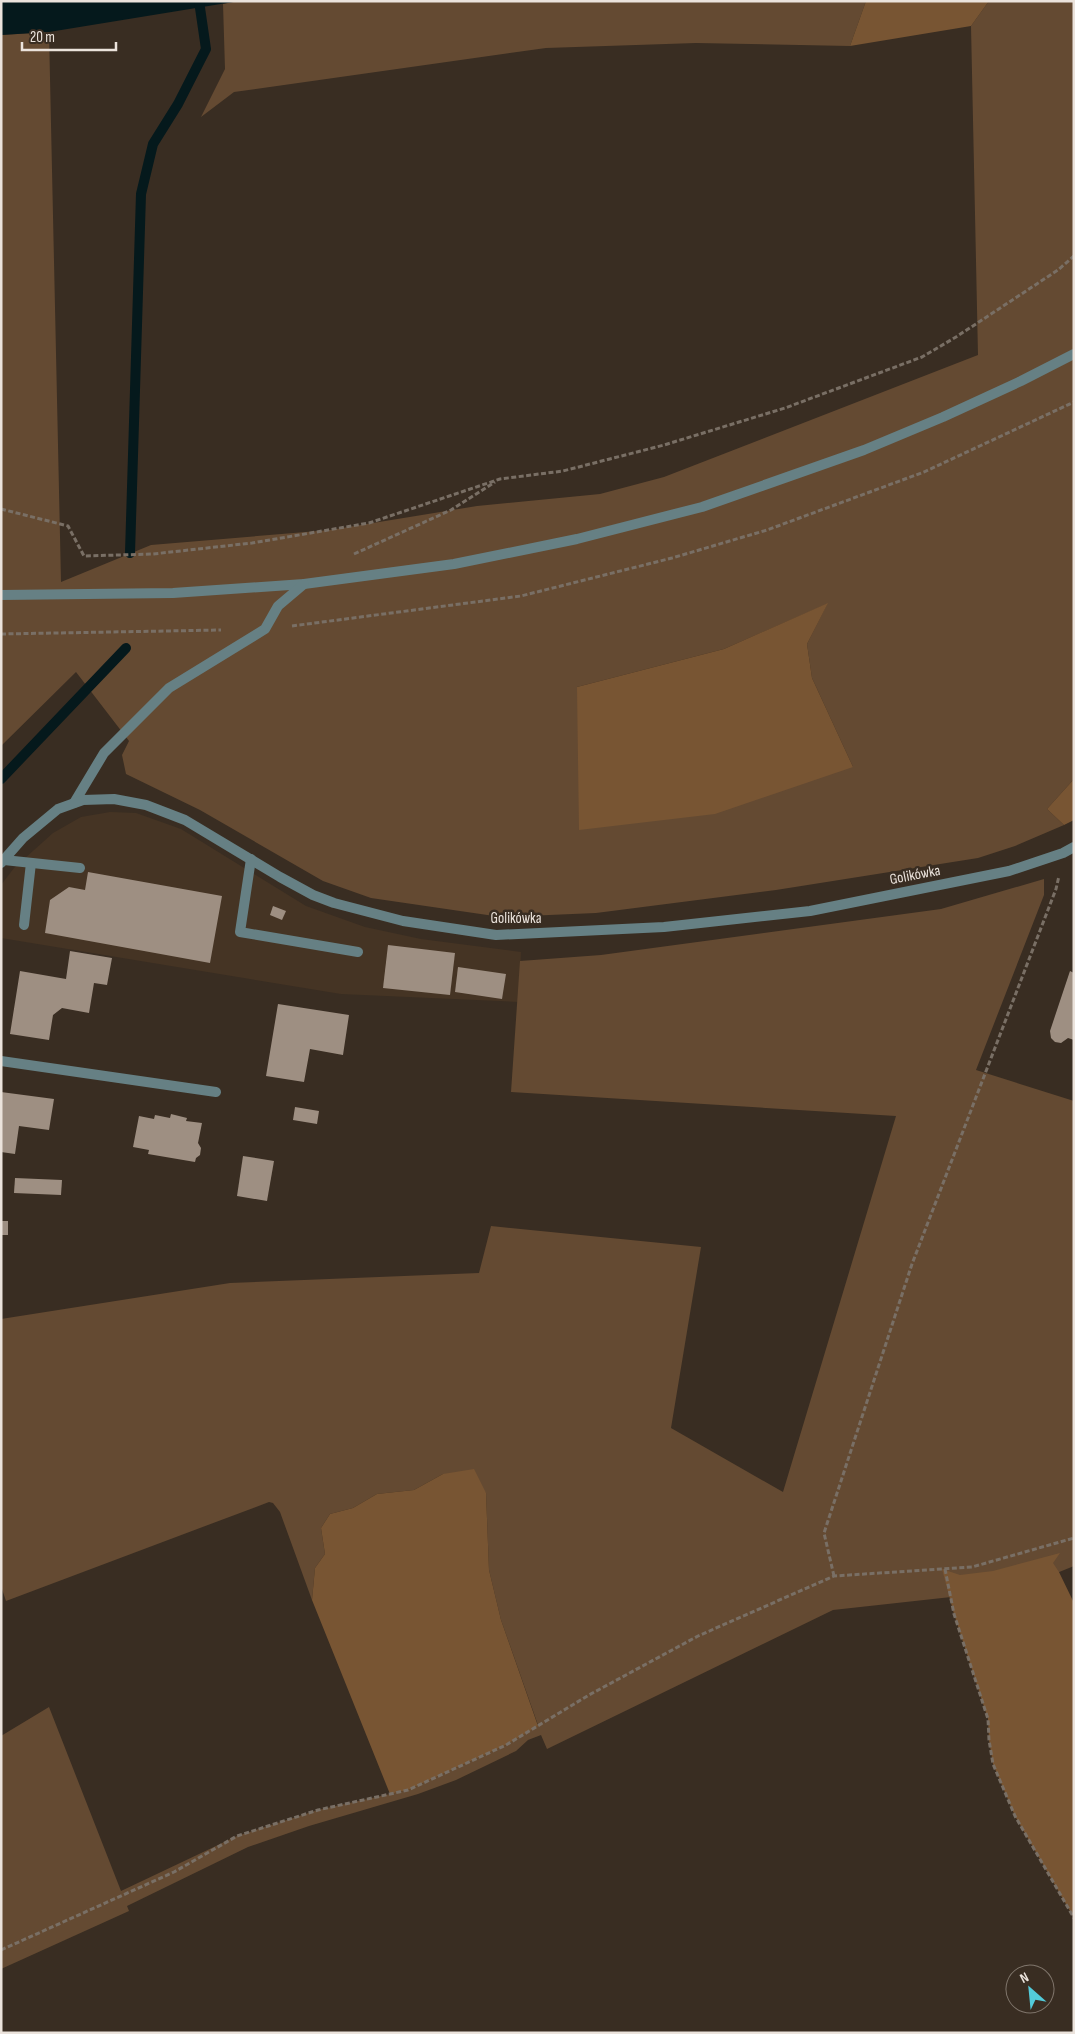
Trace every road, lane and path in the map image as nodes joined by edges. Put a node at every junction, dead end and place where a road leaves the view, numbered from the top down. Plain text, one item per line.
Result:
1 (1074, 256) edge
2 (1074, 354) edge
3 (1074, 402) edge
4 (500, 479) junction
5 (1, 509) edge
6 (350, 556) dead end
7 (304, 584) junction
8 (1, 595) edge
9 (265, 629) junction
10 (226, 630) dead end
11 (1, 634) edge
12 (74, 803) junction
13 (1074, 847) edge
14 (1063, 853) junction
15 (251, 859) junction
16 (2, 862) edge
17 (31, 863) junction
18 (80, 868) dead end
19 (24, 925) dead end
20 (358, 952) dead end
21 (1, 1061) edge
22 (216, 1092) dead end
23 (1074, 1538) edge
24 (945, 1569) junction
25 (834, 1576) junction
26 (1074, 1918) edge
27 (1, 1950) edge

1 - 4 path
2 - 7 street
3 - 9 path
4 - 5 path
4 - 6 path
7 - 8 street
7 - 9 street
9 - 12 street
10 - 11 path
12 - 15 street, Golikówka
12 - 16 street, Golikówka
13 - 14 street, Golikówka
14 - 15 street, Golikówka
14 - 25 path
15 - 20 street
16 - 17 street
17 - 18 street
17 - 19 street
21 - 22 street
23 - 24 path
24 - 25 path
24 - 26 path
25 - 27 path

